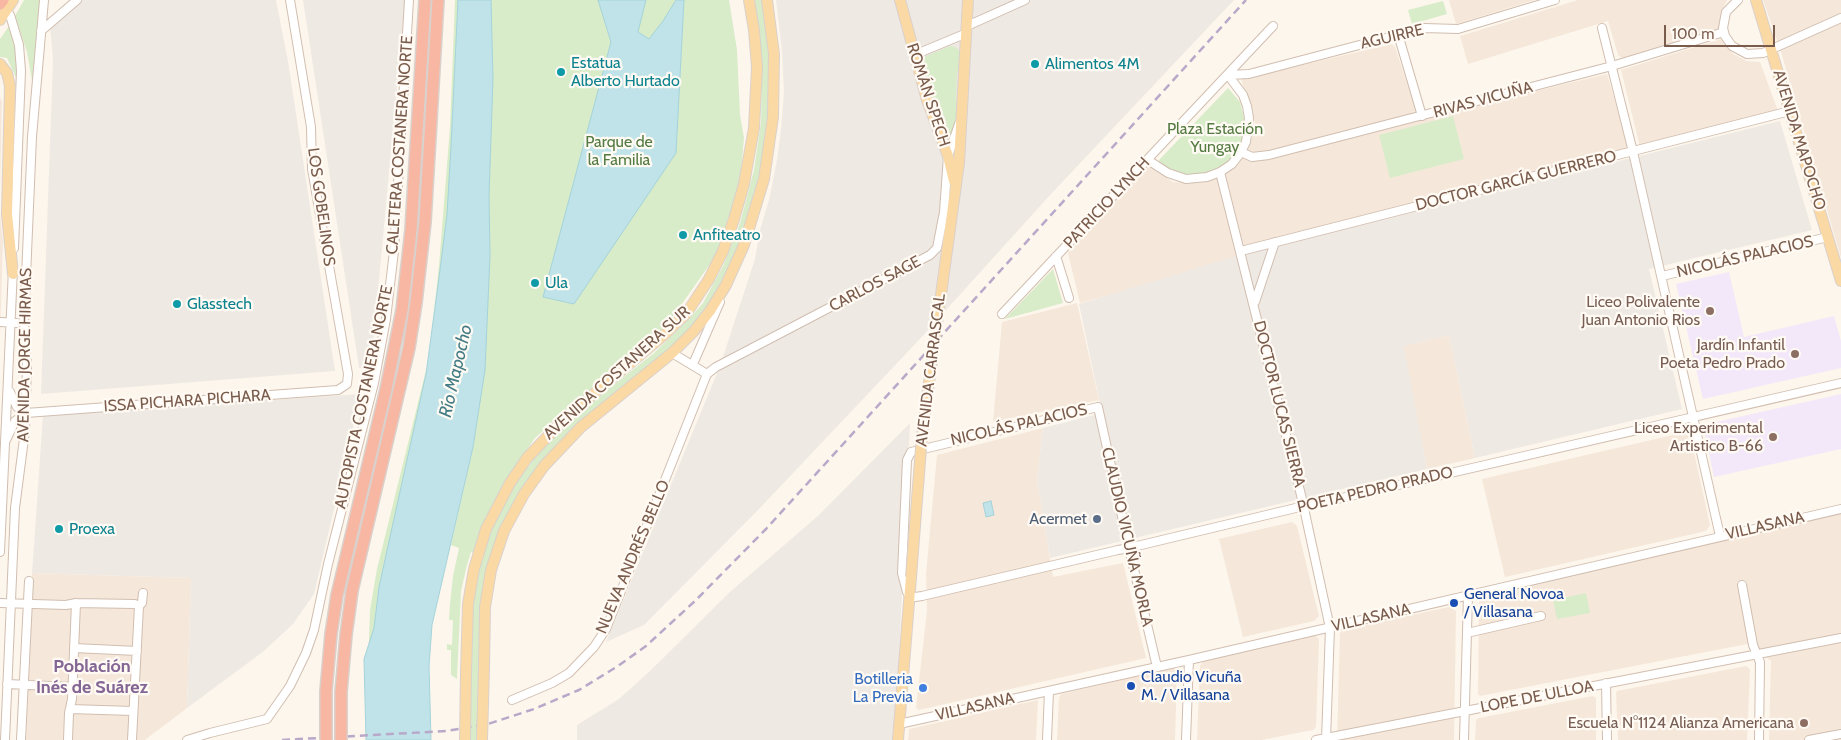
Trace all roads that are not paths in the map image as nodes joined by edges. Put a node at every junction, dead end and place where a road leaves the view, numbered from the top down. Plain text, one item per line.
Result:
1 (3, 0) edge
2 (13, 0) edge
3 (44, 0) edge
4 (77, 0) edge
5 (290, 0) edge
6 (409, 0) edge
7 (425, 0) edge
8 (438, 0) edge
9 (750, 0) edge
10 (767, 0) edge
11 (900, 0) edge
12 (968, 0) edge
13 (1025, 0) edge
14 (1556, 0) edge
15 (1738, 0) edge
16 (1756, 0) edge
17 (0, 4) edge
18 (10, 16) dead end
19 (1841, 18) edge
20 (0, 20) edge
21 (1274, 26) dead end
22 (1602, 28) dead end
23 (967, 29) junction
24 (41, 31) junction
25 (1724, 32) junction
26 (1398, 34) junction
27 (1771, 49) junction
28 (914, 55) junction
29 (0, 64) edge
30 (1612, 66) junction
31 (1228, 75) junction
32 (1790, 112) junction
33 (1422, 116) junction
34 (953, 149) junction
35 (1241, 152) junction
36 (1633, 152) junction
37 (1148, 160) junction
38 (1220, 172) junction
39 (955, 190) junction
40 (1828, 237) junction
41 (1275, 242) junction
42 (1241, 251) junction
43 (1056, 256) junction
44 (13, 274) junction
45 (1662, 276) junction
46 (1841, 281) edge
47 (726, 285) junction
48 (1069, 298) dead end
49 (1254, 304) junction
50 (1002, 314) dead end
51 (0, 322) edge
52 (12, 323) junction
53 (24, 323) junction
54 (672, 353) junction
55 (693, 364) junction
56 (707, 374) junction
57 (1841, 383) edge
58 (347, 384) joint
59 (9, 388) junction
60 (1098, 406) joint
61 (26, 413) junction
62 (1694, 417) junction
63 (6, 440) junction
64 (1304, 506) junction
65 (1841, 509) edge
66 (1, 526) edge
67 (14, 535) junction
68 (1720, 536) junction
69 (1129, 548) junction
70 (0, 552) edge
71 (29, 581) dead end
72 (1742, 586) dead end
73 (143, 593) dead end
74 (1468, 596) junction
75 (910, 597) junction
76 (0, 603) edge
77 (76, 603) junction
78 (11, 604) junction
79 (28, 604) junction
80 (139, 606) junction
81 (1541, 616) dead end
82 (1330, 628) junction
83 (1467, 633) junction
84 (1841, 638) edge
85 (74, 648) junction
86 (137, 651) junction
87 (1757, 654) junction
88 (1188, 660) junction
89 (1157, 667) junction
90 (1606, 683) junction
91 (7, 684) junction
92 (22, 685) junction
93 (72, 687) junction
94 (1049, 691) junction
95 (512, 700) dead end
96 (70, 709) junction
97 (133, 711) junction
98 (1465, 711) junction
99 (899, 724) junction
100 (1841, 734) edge
101 (1326, 739) edge
102 (5, 740) edge
103 (21, 740) edge
104 (68, 740) edge
105 (132, 740) edge
106 (187, 740) edge
107 (326, 740) edge
108 (341, 740) edge
109 (465, 740) edge
110 (482, 740) edge
111 (898, 740) edge
112 (1046, 740) edge
113 (1186, 740) edge
114 (1316, 740) edge
115 (1464, 740) edge
116 (1607, 740) edge
117 (1759, 740) edge
118 (1808, 740) edge

1 - 17 highway
2 - 20 main road
3 - 24 street, AVENIDA JORGE HIRMAS
4 - 24 street
5 - 58 street, LOS GOBELINOS
6 - 106 street, CALETERA COSTANERA NORTE
7 - 107 highway, AUTOPISTA COSTANERA NORTE, bridge
8 - 108 highway, AUTOPISTA COSTANERA NORTE, bridge
9 - 109 main road, AVENIDA COSTANERA SUR, bridge
10 - 47 main road, AVENIDA COSTANERA SUR
11 - 28 main road, ROMÁN SPECH
12 - 23 main road, AVENIDA CARRASCAL
13 - 23 street
14 - 26 street, AGUIRRE
15 - 25 street
16 - 27 main road, AVENIDA MAPOCHO
18 - 44 street, AVENIDA JORGE HIRMAS
19 - 27 street
21 - 31 street, PATRICIO LYNCH
22 - 30 street
23 - 28 street
23 - 34 main road, AVENIDA CARRASCAL
24 - 53 street, AVENIDA JORGE HIRMAS
25 - 27 street
25 - 30 street, RIVAS VICUÑA
26 - 31 street, AGUIRRE
26 - 33 street
27 - 32 main road, AVENIDA MAPOCHO
28 - 34 main road, ROMÁN SPECH
29 - 44 main road
30 - 33 street, RIVAS VICUÑA
30 - 36 street
31 - 35 street
31 - 37 street, PATRICIO LYNCH
32 - 36 street, DOCTOR GARCÍA GUERRERO
32 - 40 main road, AVENIDA MAPOCHO
33 - 35 street, RIVAS VICUÑA
34 - 39 main road, AVENIDA CARRASCAL
34 - 39 main road, ROMÁN SPECH
34 - 56 street, CARLOS SAGE
35 - 38 street
36 - 41 street, DOCTOR GARCÍA GUERRERO
36 - 45 street
37 - 38 street
37 - 43 street, PATRICIO LYNCH
38 - 42 street, DOCTOR LUCAS SIERRA
39 - 75 main road, AVENIDA CARRASCAL, bridge
40 - 45 street, NICOLÁS PALACIOS
40 - 46 main road, AVENIDA MAPOCHO
41 - 42 street, DOCTOR GARCÍA GUERRERO
41 - 49 street, DOCTOR LUCAS SIERRA
42 - 49 street, DOCTOR LUCAS SIERRA
43 - 48 street
43 - 50 street, PATRICIO LYNCH
44 - 52 street, AVENIDA JORGE HIRMAS
45 - 62 street
47 - 54 main road, AVENIDA COSTANERA SUR
47 - 55 street
49 - 64 street, DOCTOR LUCAS SIERRA
51 - 52 street
52 - 53 street
52 - 59 street, AVENIDA JORGE HIRMAS
53 - 61 street, AVENIDA JORGE HIRMAS
54 - 55 street
54 - 110 main road, AVENIDA COSTANERA SUR, bridge
55 - 56 street
56 - 95 street, NUEVA ANDRÉS BELLO
57 - 62 street, POETA PEDRO PRADO
58 - 61 street, ISSA PICHARA PICHARA
59 - 61 street
59 - 63 street, AVENIDA JORGE HIRMAS
60 - 69 street, CLAUDIO VICUÑA MORLA
60 - 75 street, NICOLÁS PALACIOS
61 - 63 street
61 - 67 street, AVENIDA JORGE HIRMAS
62 - 64 street, POETA PEDRO PRADO
62 - 68 street
63 - 66 street, AVENIDA JORGE HIRMAS
64 - 69 street, POETA PEDRO PRADO
64 - 82 street, DOCTOR LUCAS SIERRA
65 - 68 street, VILLASANA
66 - 67 street
66 - 70 street, AVENIDA JORGE HIRMAS
67 - 78 street, AVENIDA JORGE HIRMAS
68 - 74 street, VILLASANA
69 - 75 street, POETA PEDRO PRADO
69 - 89 street, CLAUDIO VICUÑA MORLA
71 - 79 street
72 - 87 street
73 - 80 street
74 - 82 street, VILLASANA
74 - 83 street
75 - 99 main road, AVENIDA CARRASCAL
76 - 78 street
77 - 79 street
77 - 80 street
77 - 85 street
78 - 79 street
78 - 91 street, AVENIDA JORGE HIRMAS
79 - 92 street
80 - 86 street
81 - 83 street
82 - 88 street, VILLASANA
82 - 101 street, DOCTOR LUCAS SIERRA
83 - 98 street
84 - 87 street, LOPE DE ULLOA
85 - 86 street
85 - 93 street
86 - 97 street
87 - 90 street, LOPE DE ULLOA
87 - 117 street
88 - 89 street, VILLASANA
88 - 113 street
89 - 94 street, VILLASANA
90 - 98 street, LOPE DE ULLOA
90 - 116 street
91 - 92 street
91 - 102 street, AVENIDA JORGE HIRMAS
92 - 93 street
92 - 103 street
93 - 96 street
94 - 99 street, VILLASANA
94 - 112 street
96 - 97 street
96 - 104 street
97 - 105 street
98 - 101 street, LOPE DE ULLOA
98 - 115 street
99 - 111 main road, AVENIDA CARRASCAL
100 - 118 street
101 - 114 street, LOPE DE ULLOA

